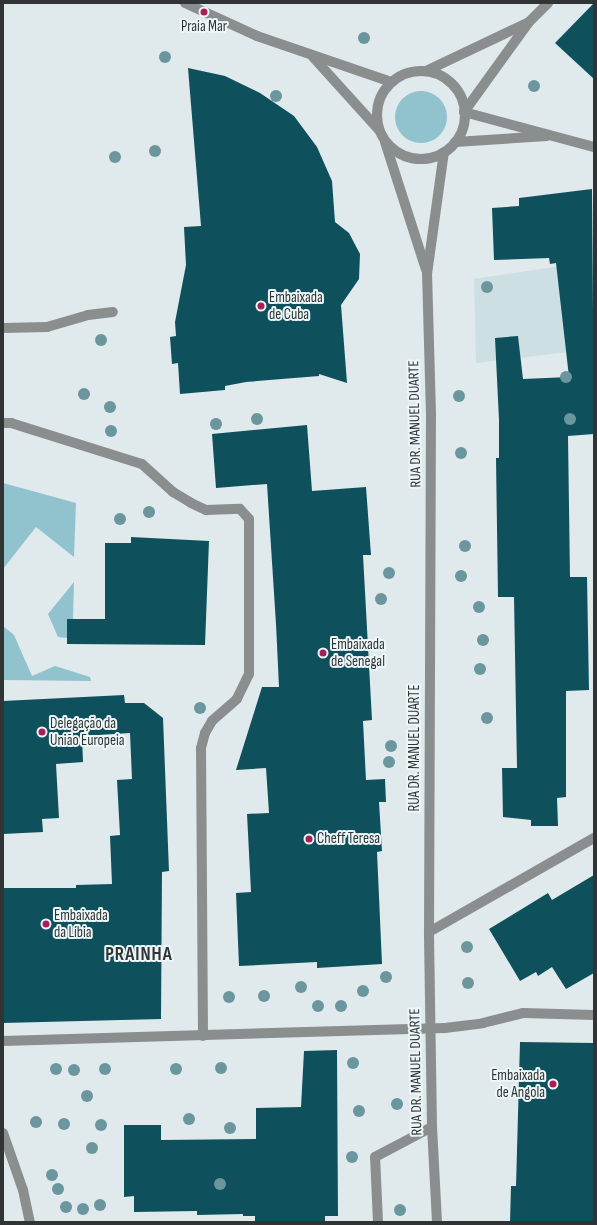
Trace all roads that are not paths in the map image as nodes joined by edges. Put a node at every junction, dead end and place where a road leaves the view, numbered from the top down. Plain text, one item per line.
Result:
1 (185, 3) edge
2 (548, 3) edge
3 (529, 22) junction
4 (313, 57) junction
5 (426, 71) junction
6 (391, 82) junction
7 (464, 112) junction
8 (381, 134) junction
9 (555, 135) junction
10 (455, 142) junction
11 (594, 147) edge
12 (444, 152) junction
13 (427, 274) junction
14 (113, 312) dead end
15 (3, 328) edge
16 (3, 423) edge
17 (594, 838) edge
18 (429, 932) junction
19 (594, 1015) edge
20 (430, 1027) junction
21 (203, 1036) junction
22 (3, 1041) edge
23 (432, 1127) junction
24 (3, 1133) edge
25 (30, 1222) edge
26 (378, 1222) edge
27 (437, 1222) edge

1 - 4 street
2 - 3 street
3 - 5 street
3 - 7 street
4 - 6 street
4 - 8 street
5 - 6 street
5 - 7 street
6 - 8 street
7 - 9 street
7 - 10 street
8 - 12 street
8 - 13 street, RUA DR. MANUEL DUARTE
9 - 10 street
9 - 11 street
10 - 12 street
12 - 13 street, RUA DR. MANUEL DUARTE
13 - 18 street, RUA DR. MANUEL DUARTE
14 - 15 street
16 - 21 street
17 - 18 street
18 - 20 street, RUA DR. MANUEL DUARTE
19 - 20 street
20 - 21 street
20 - 23 street, RUA DR. MANUEL DUARTE
21 - 22 street
23 - 26 street
23 - 27 street, RUA DR. MANUEL DUARTE
24 - 25 street

